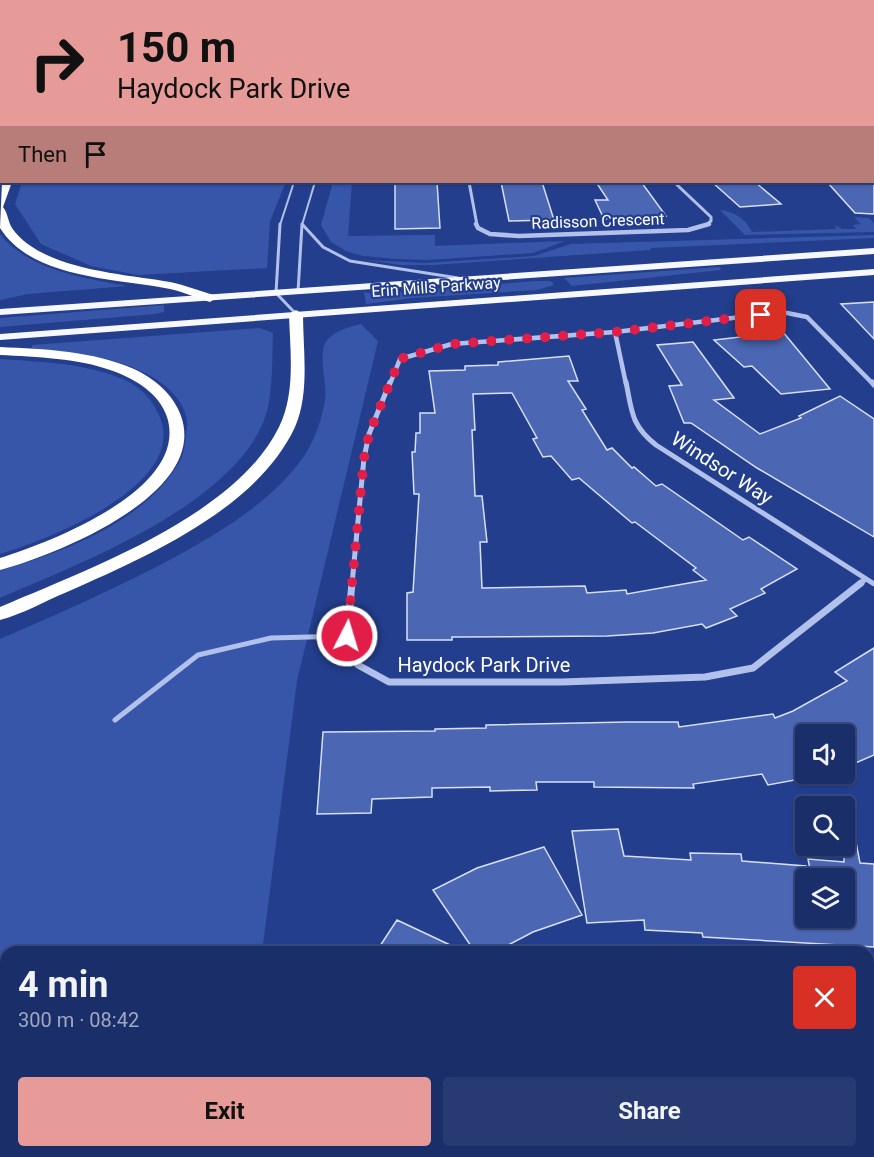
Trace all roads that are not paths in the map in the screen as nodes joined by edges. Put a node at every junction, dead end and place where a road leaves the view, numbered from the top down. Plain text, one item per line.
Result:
1 (8, 183) edge
2 (294, 183) edge
3 (315, 183) edge
4 (469, 183) edge
5 (675, 183) edge
6 (0, 205) edge
7 (0, 210) edge
8 (302, 224) junction
9 (874, 251) edge
10 (874, 272) edge
11 (469, 279) junction
12 (298, 291) junction
13 (276, 293) junction
14 (210, 298) junction
15 (0, 312) edge
16 (296, 314) junction
17 (615, 332) junction
18 (0, 337) edge
19 (0, 351) edge
20 (874, 385) edge
21 (0, 564) edge
22 (866, 579) junction
23 (874, 584) edge
24 (0, 615) edge
25 (347, 636) junction
26 (115, 720) dead end

1 - 6 highway
2 - 13 lane
3 - 8 lane
4 - 5 street, Radisson Crescent
7 - 14 highway
8 - 11 lane
8 - 12 lane
9 - 11 main road, Erin Mills Parkway
10 - 16 main road, Erin Mills Parkway
11 - 12 main road, Erin Mills Parkway
12 - 13 main road, Erin Mills Parkway
12 - 16 main road
13 - 14 main road, Erin Mills Parkway
13 - 16 lane
14 - 15 main road, Erin Mills Parkway
16 - 18 main road, Erin Mills Parkway
16 - 24 highway
17 - 20 street, Haydock Park Drive
17 - 22 street, Windsor Way
17 - 25 street, Haydock Park Drive
19 - 21 highway
22 - 23 street, Windsor Way
22 - 25 street, Haydock Park Drive
25 - 26 lane

